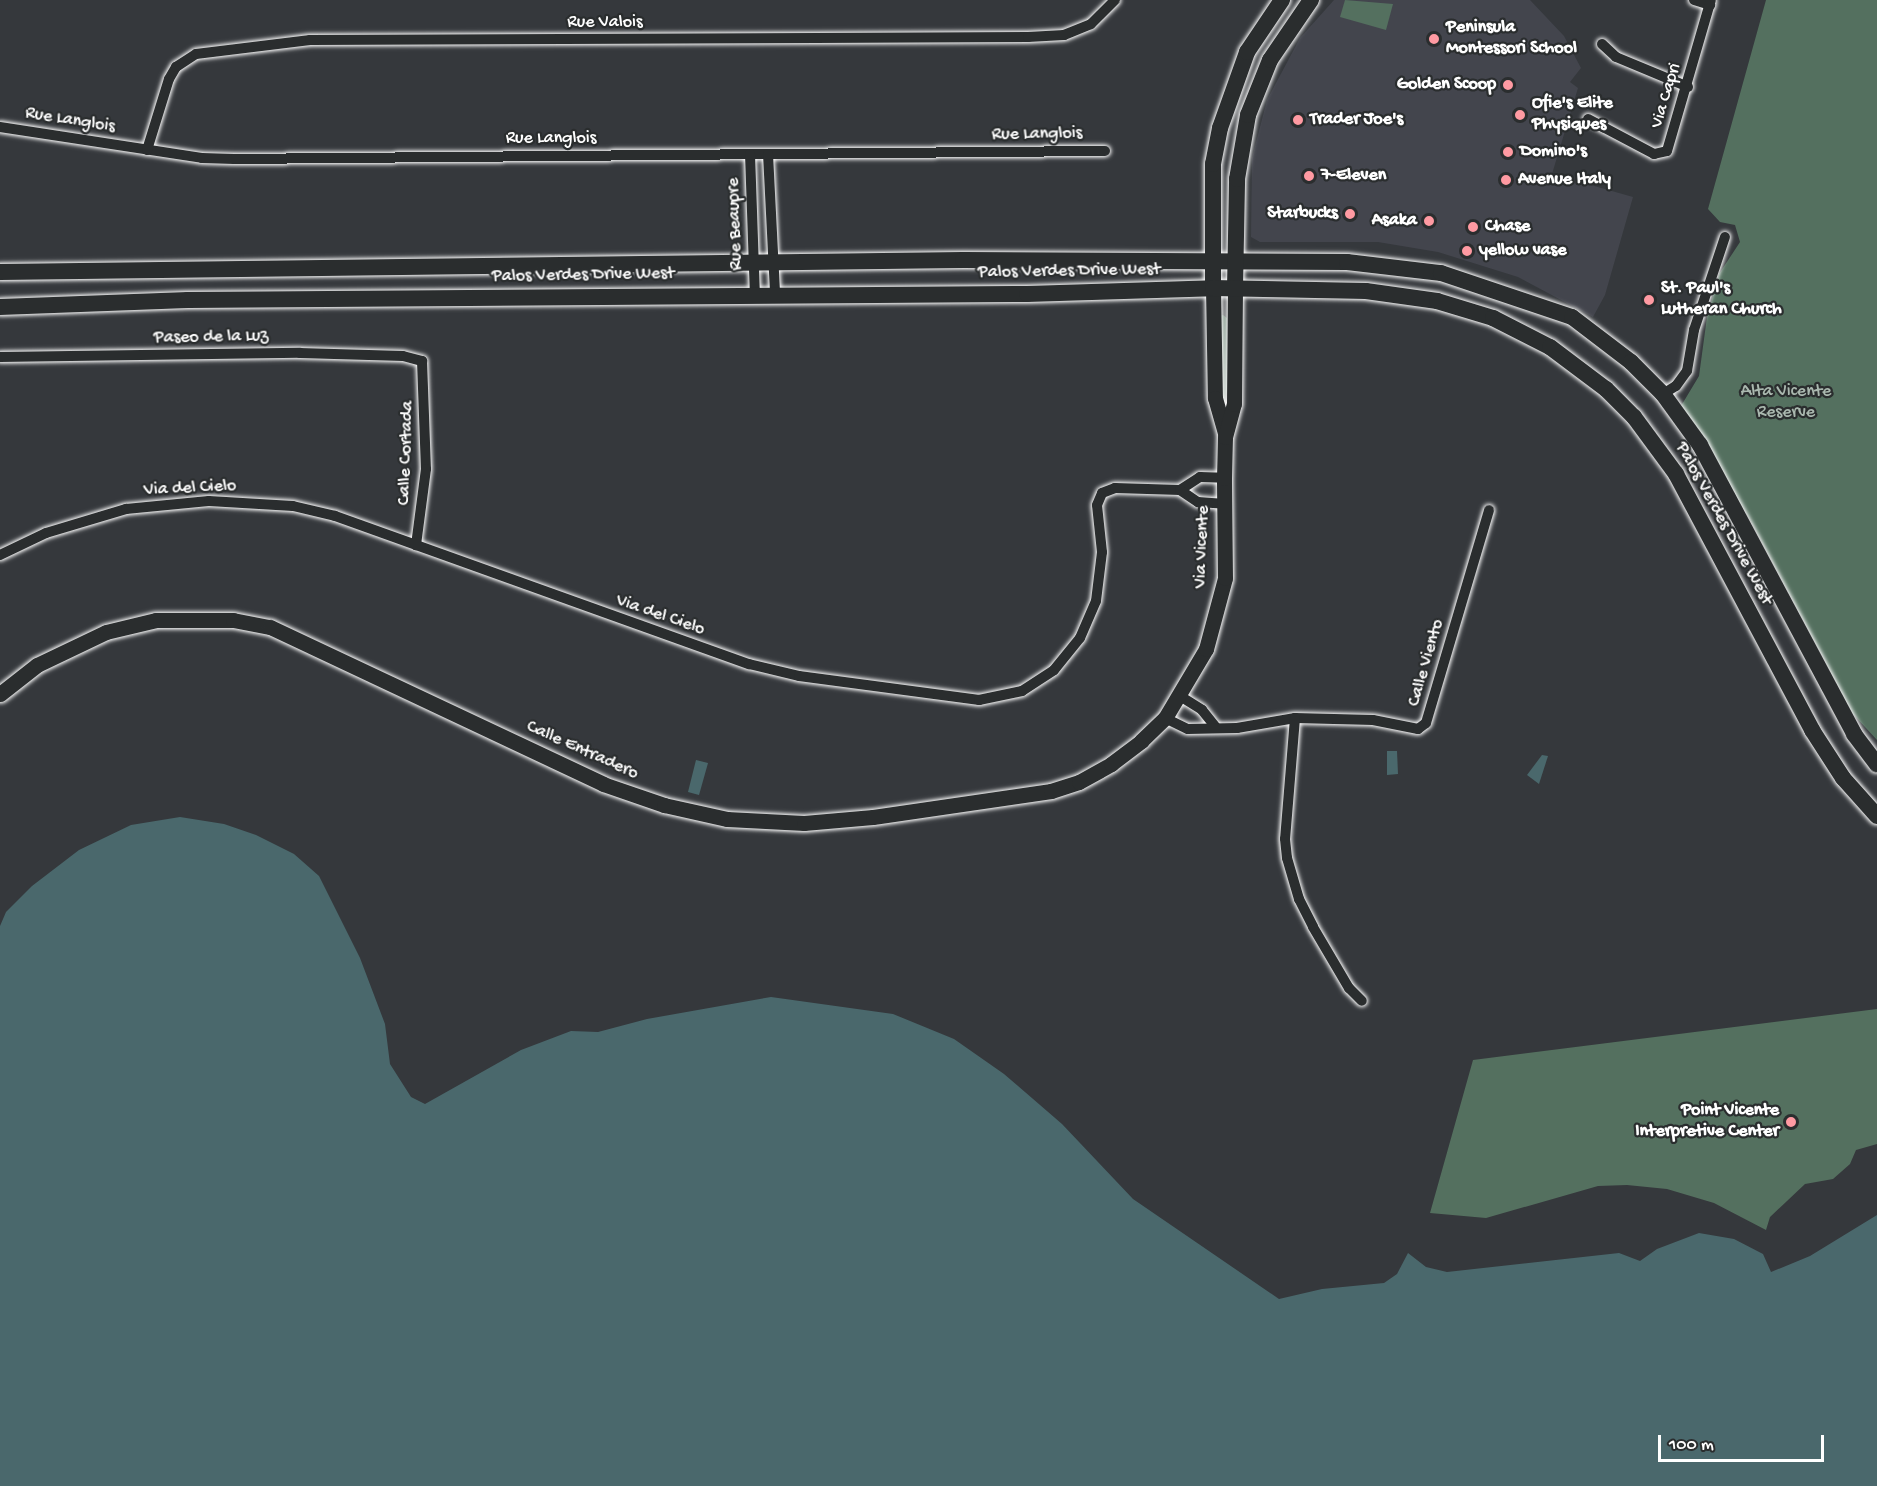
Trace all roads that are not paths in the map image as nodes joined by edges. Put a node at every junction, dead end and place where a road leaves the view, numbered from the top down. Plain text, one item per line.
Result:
1 (1115, 0) edge
2 (1282, 0) edge
3 (1296, 0) edge
4 (1311, 0) edge
5 (1695, 0) edge
6 (1711, 3) edge
7 (1295, 20) junction
8 (1602, 44) dead end
9 (1688, 87) junction
10 (1588, 119) dead end
11 (0, 127) edge
12 (147, 150) junction
13 (1105, 151) dead end
14 (750, 154) junction
15 (768, 154) junction
16 (1725, 237) dead end
17 (754, 260) junction
18 (773, 261) junction
19 (1211, 261) junction
20 (1233, 261) junction
21 (0, 272) edge
22 (1213, 288) junction
23 (1234, 288) junction
24 (775, 293) junction
25 (755, 294) junction
26 (0, 307) edge
27 (0, 357) edge
28 (422, 361) joint
29 (1663, 394) junction
30 (1225, 437) junction
31 (1224, 478) junction
32 (1180, 490) junction
33 (1225, 504) junction
34 (1489, 510) dead end
35 (416, 545) junction
36 (0, 555) edge
37 (0, 694) edge
38 (1180, 696) junction
39 (1165, 718) junction
40 (1295, 718) junction
41 (1215, 726) junction
42 (1877, 764) edge
43 (1877, 816) edge
44 (1362, 1001) dead end

1 - 12 street, Rue Valois
2 - 19 main road
3 - 7 main road
4 - 7 main road
5 - 6 street
6 - 9 street, Via Capri
7 - 20 main road
8 - 9 street
9 - 10 street, Via Capri
11 - 12 street, Rue Langlois
12 - 14 street, Rue Langlois
13 - 15 street, Rue Langlois
14 - 15 street, Rue Langlois
14 - 17 street, Rue Beaupre
15 - 18 street, Rue Beaupre
16 - 29 street
17 - 18 main road, Palos Verdes Drive West
17 - 21 main road, Palos Verdes Drive West
17 - 25 street, Rue Beaupre
18 - 19 main road, Palos Verdes Drive West
18 - 24 street, Rue Beaupre
19 - 20 main road, Palos Verdes Drive West
19 - 22 main road
20 - 23 main road
20 - 29 main road, Palos Verdes Drive West
22 - 23 main road, Palos Verdes Drive West
22 - 24 main road, Palos Verdes Drive West
22 - 30 street, Via Vicente
23 - 30 street, Via Vicente
23 - 43 main road, Palos Verdes Drive West
24 - 25 main road, Palos Verdes Drive West
25 - 26 main road, Palos Verdes Drive West
27 - 28 street, Paseo de la Luz
28 - 35 street, Calle Cortada
29 - 42 main road, Palos Verdes Drive West
30 - 31 street, Via Vicente
31 - 32 street, Via del Cielo
31 - 33 street, Via Vicente
32 - 33 street, Via del Cielo
32 - 35 street, Via del Cielo
33 - 38 street, Via Vicente
34 - 40 street, Calle Viento
35 - 36 street, Via del Cielo
37 - 39 street, Calle Entradero
38 - 39 street, Via Vicente
38 - 41 street
39 - 41 street, Calle Viento
40 - 41 street, Calle Viento
40 - 44 street

